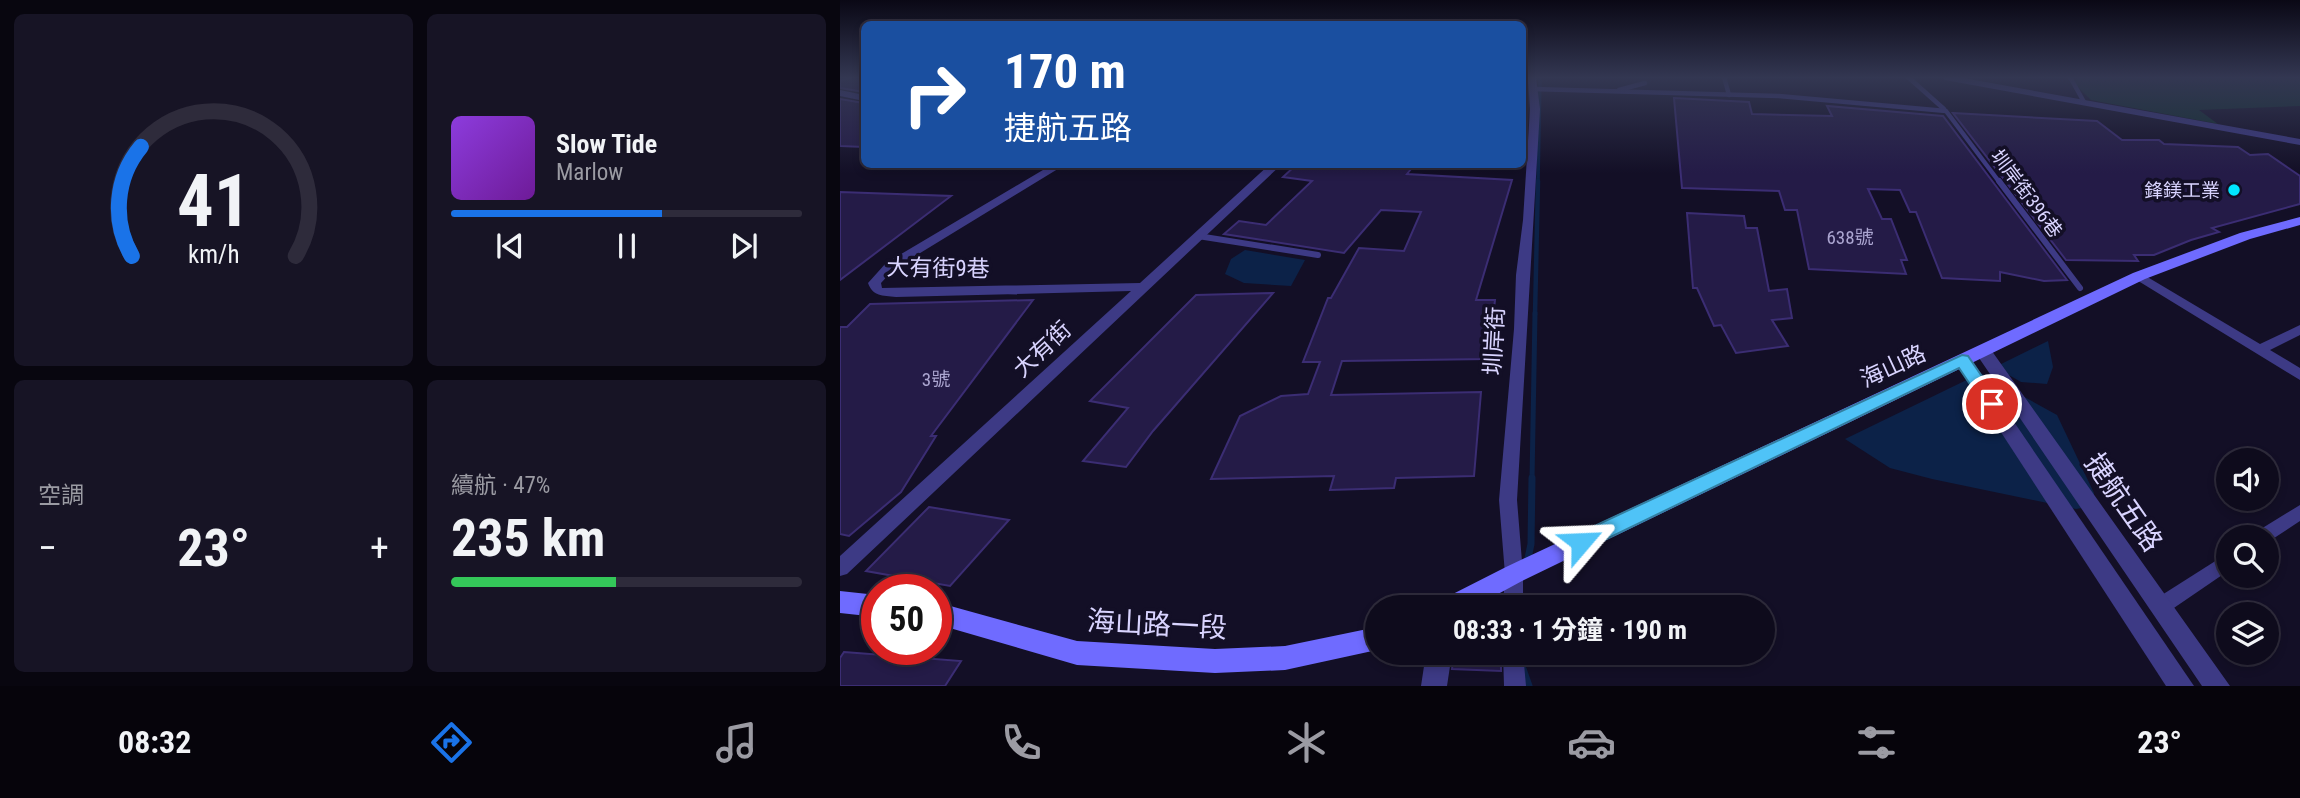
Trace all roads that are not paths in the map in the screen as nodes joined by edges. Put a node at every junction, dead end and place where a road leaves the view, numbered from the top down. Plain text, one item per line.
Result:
1 (1533, 109) edge
2 (1924, 109) edge
3 (2122, 109) edge
4 (1946, 111) joint
5 (2300, 142) edge
6 (1054, 168) edge
7 (1273, 168) edge
8 (2300, 220) edge
9 (1197, 236) junction
10 (1318, 256) dead end
11 (2139, 276) junction
12 (1143, 286) junction
13 (2080, 288) dead end
14 (2300, 329) edge
15 (2260, 350) junction
16 (1973, 356) junction
17 (2300, 375) edge
18 (2300, 512) edge
19 (2279, 526) edge
20 (840, 568) edge
21 (2216, 569) edge
22 (1514, 574) junction
23 (1475, 595) edge
24 (1513, 595) edge
25 (840, 602) edge
26 (861, 604) edge
27 (2161, 606) junction
28 (952, 617) edge
29 (1365, 641) edge
30 (1437, 665) edge
31 (1514, 665) edge
32 (1434, 686) edge
33 (1515, 686) edge
34 (2181, 686) edge
35 (2217, 686) edge

1 - 22 street, 圳岸街
2 - 4 lane
3 - 5 street
4 - 13 lane, 圳岸街396巷
6 - 12 street, 大有街9巷
7 - 9 street, 大有街
8 - 11 main road, 海山路
9 - 10 lane
9 - 12 street, 大有街
11 - 15 street
11 - 16 main road, 海山路
12 - 20 street, 大有街
14 - 15 street
15 - 17 street
16 - 22 main road, 海山路
16 - 27 street, 捷航五路
16 - 34 street
18 - 19 street
21 - 27 street
22 - 23 main road
22 - 24 street, 圳岸街
25 - 26 main road
27 - 35 street, 捷航五路
28 - 29 main road, 海山路一段
30 - 32 street
31 - 33 street

